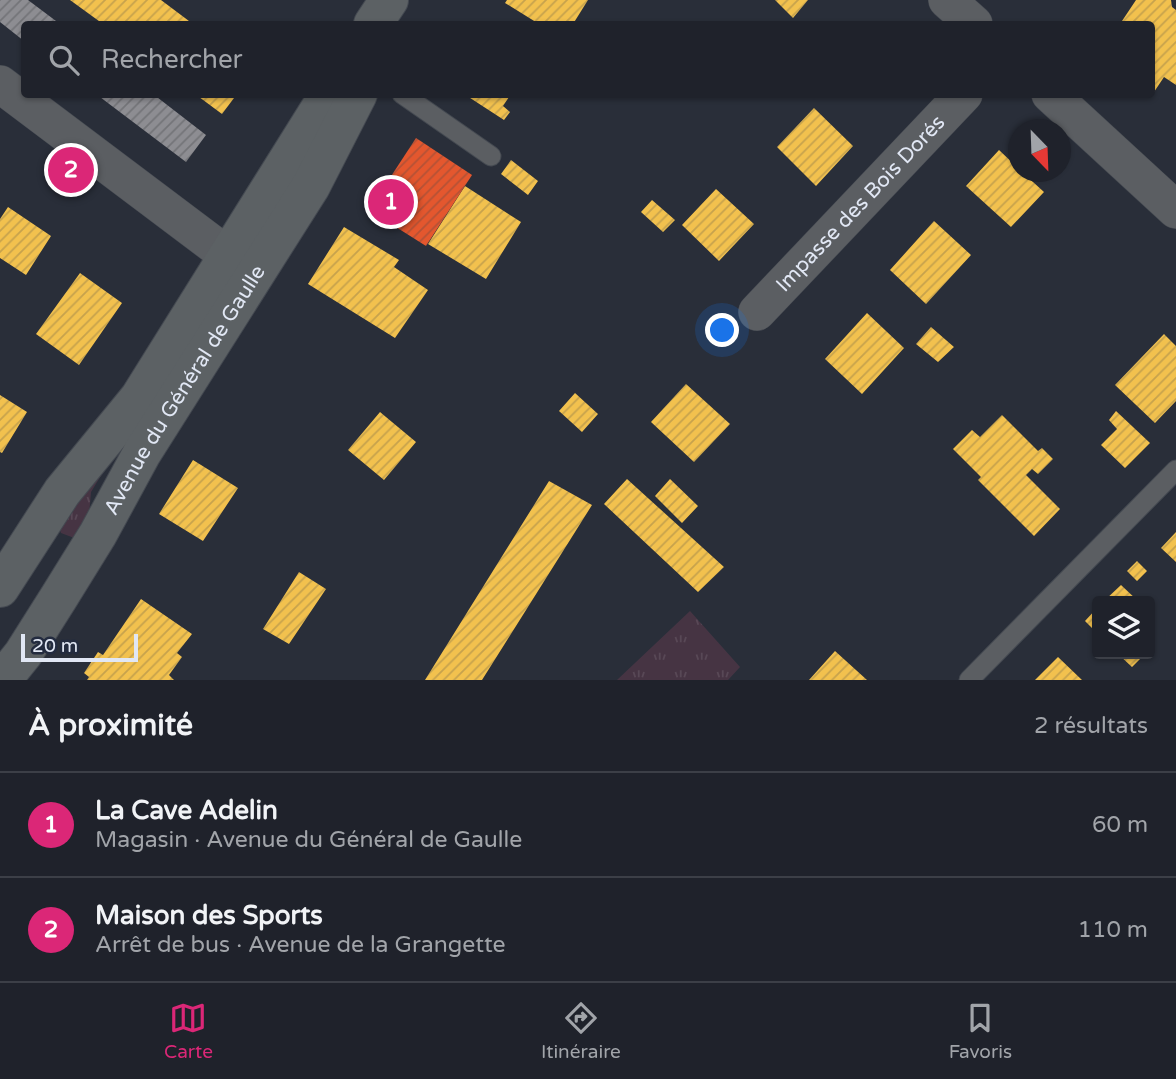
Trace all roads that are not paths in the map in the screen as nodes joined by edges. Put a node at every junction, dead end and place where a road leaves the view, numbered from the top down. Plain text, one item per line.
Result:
1 (389, 0) edge
2 (418, 0) edge
3 (947, 0) edge
4 (375, 21) edge
5 (404, 21) edge
6 (971, 21) edge
7 (0, 84) edge
8 (327, 98) edge
9 (356, 98) edge
10 (408, 98) edge
11 (960, 98) edge
12 (1055, 98) edge
13 (491, 156) dead end
14 (1176, 210) edge
15 (242, 265) junction
16 (757, 312) dead end
17 (1176, 470) edge
18 (35, 533) junction
19 (81, 562) junction
20 (0, 588) edge
21 (0, 597) edge
22 (43, 623) junction
23 (2, 680) edge
24 (969, 680) edge

1 - 4 main road
2 - 5 main road
3 - 6 street
7 - 15 street
8 - 15 main road, Avenue du Général de Gaulle
9 - 15 main road, Avenue du Général de Gaulle
10 - 13 lane
11 - 16 street, Impasse des Bois Dorés
12 - 14 street
15 - 18 main road, Avenue du Général de Gaulle
15 - 19 main road, Avenue du Général de Gaulle
17 - 24 lane
18 - 19 main road
18 - 20 main road, Avenue du Général de Gaulle
19 - 22 main road, Avenue du Général de Gaulle
21 - 22 main road
22 - 23 main road, Avenue du Général de Gaulle

